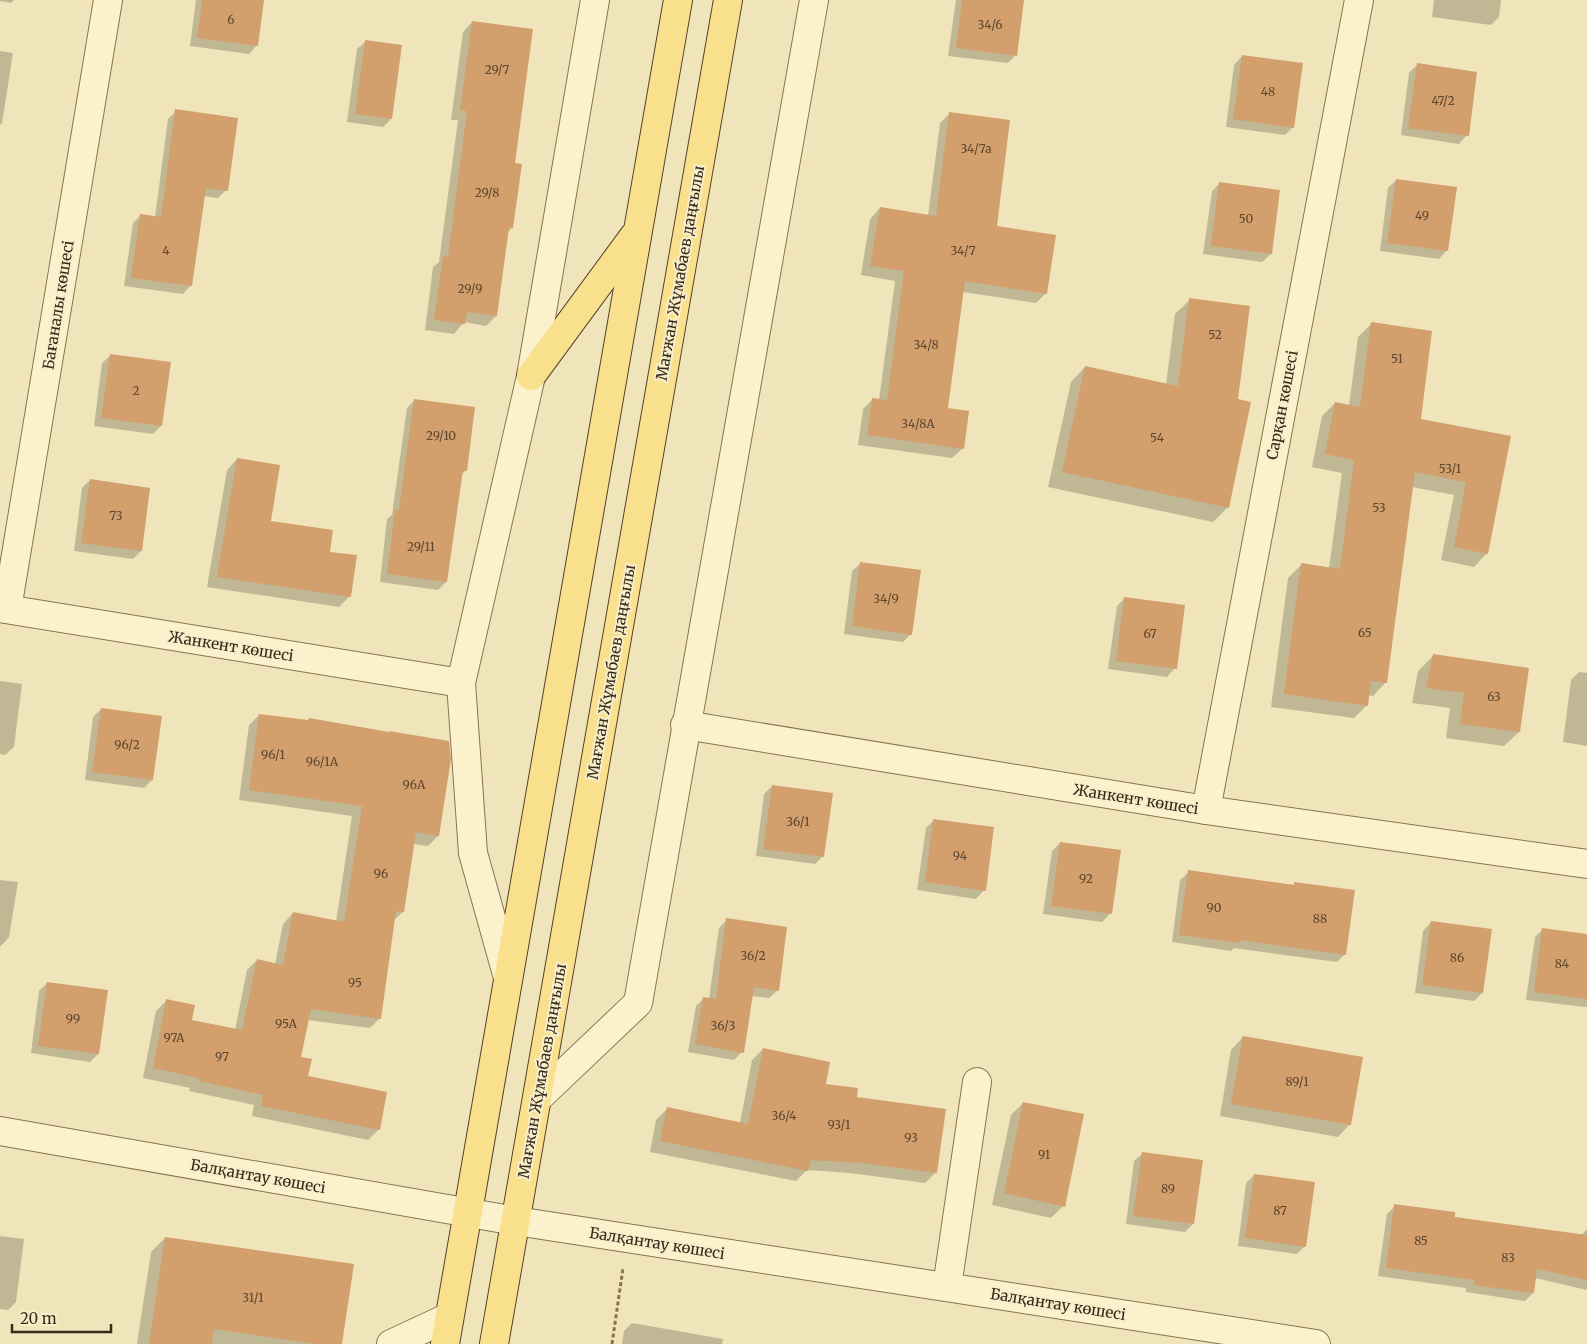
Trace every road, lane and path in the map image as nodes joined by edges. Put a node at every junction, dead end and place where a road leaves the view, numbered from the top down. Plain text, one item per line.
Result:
1 (108, 0) edge
2 (595, 0) edge
3 (678, 0) edge
4 (728, 0) edge
5 (814, 0) edge
6 (1359, 0) edge
7 (638, 231) junction
8 (531, 376) junction
9 (4, 608) edge
10 (461, 683) junction
11 (685, 725) junction
12 (1206, 810) junction
13 (1587, 864) edge
14 (508, 978) junction
15 (977, 1082) dead end
16 (537, 1099) junction
17 (0, 1131) edge
18 (468, 1212) junction
19 (516, 1221) junction
20 (628, 1238) junction
21 (947, 1287) junction
22 (449, 1318) junction
23 (496, 1342) edge
24 (391, 1344) edge
25 (445, 1344) edge
26 (612, 1344) edge
27 (1316, 1344) edge

1 - 9 street, Бағаналы көшесі
2 - 8 street
3 - 7 main road
4 - 16 main road, Мағжан Жұмабаев даңғылы
5 - 11 street
6 - 12 street, Сарқан көшесі
7 - 8 main road
7 - 14 main road
8 - 10 street
9 - 10 street, Жанкент көшесі
10 - 14 street
11 - 12 street, Жанкент көшесі
11 - 16 street
12 - 13 street, Жанкент көшесі
14 - 18 main road
15 - 21 street
16 - 19 main road, Мағжан Жұмабаев даңғылы
17 - 18 street, Балқантау көшесі
18 - 19 street, Балқантау көшесі
18 - 22 main road
19 - 20 street, Балқантау көшесі
19 - 23 main road, Мағжан Жұмабаев даңғылы
20 - 21 street, Балқантау көшесі
20 - 26 path
21 - 27 street, Балқантау көшесі
22 - 24 street
22 - 25 main road

